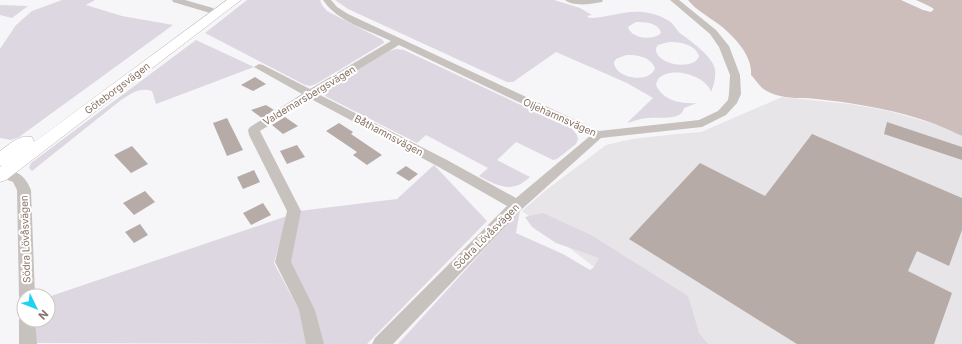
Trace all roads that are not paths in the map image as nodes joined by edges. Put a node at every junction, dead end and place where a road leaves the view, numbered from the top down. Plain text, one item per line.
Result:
1 (176, 0) edge
2 (223, 0) edge
3 (235, 0) edge
4 (327, 0) edge
5 (569, 0) edge
6 (599, 0) edge
7 (674, 0) edge
8 (210, 10) junction
9 (399, 41) junction
10 (260, 66) dead end
11 (310, 94) junction
12 (598, 135) junction
13 (1, 166) edge
14 (517, 205) junction
15 (27, 288) edge
16 (28, 328) edge
17 (28, 344) edge
18 (315, 344) edge
19 (381, 344) edge

1 - 8 street
2 - 8 main road, Göteborgsvägen
3 - 13 main road, Göteborgsvägen
4 - 9 street, Oljehamnsvägen
5 - 6 street
7 - 12 street, Oljehamnsvägen
8 - 13 main road, Göteborgsvägen
9 - 11 street, Valdemarsbergsvägen
9 - 12 street, Oljehamnsvägen
10 - 11 street, Båthamnsvägen
11 - 14 street, Båthamnsvägen
11 - 18 street, Valdemarsbergsvägen
12 - 14 street, Södra Lövåsvägen
13 - 15 street, Södra Lövåsvägen
14 - 19 street, Södra Lövåsvägen
16 - 17 street

